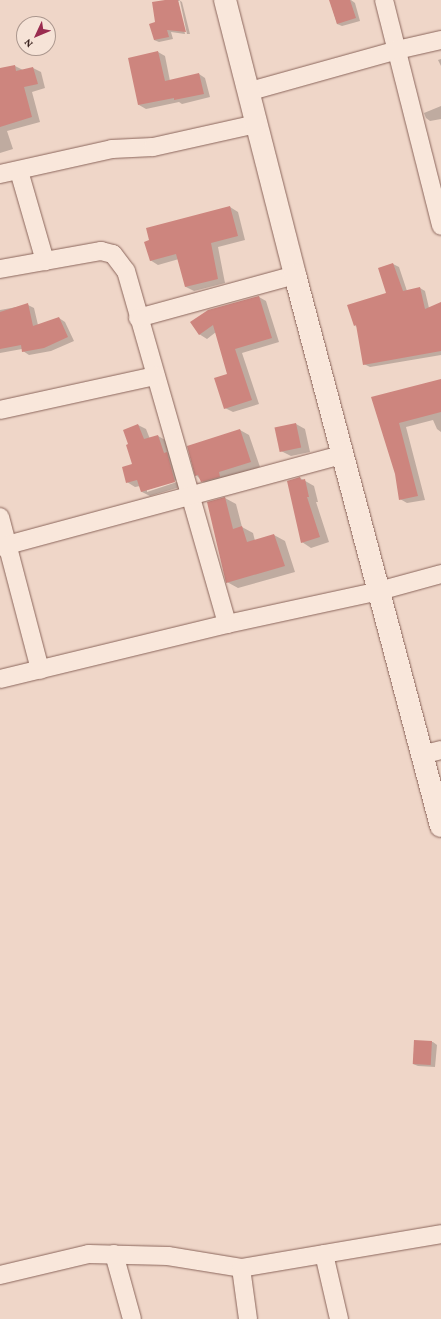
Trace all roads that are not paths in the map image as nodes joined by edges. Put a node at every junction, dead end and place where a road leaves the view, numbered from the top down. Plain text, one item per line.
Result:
1 (225, 0) edge
2 (384, 0) edge
3 (441, 40) edge
4 (397, 50) junction
5 (247, 92) junction
6 (256, 124) junction
7 (19, 170) junction
8 (0, 174) edge
9 (441, 226) edge
10 (45, 261) junction
11 (0, 269) edge
12 (295, 275) junction
13 (138, 318) junction
14 (155, 376) junction
15 (0, 410) edge
16 (342, 455) junction
17 (190, 495) junction
18 (0, 517) edge
19 (4, 546) edge
20 (441, 574) edge
21 (380, 591) junction
22 (226, 624) junction
23 (40, 670) junction
24 (0, 679) edge
25 (431, 752) edge
26 (441, 826) edge
27 (441, 1234) edge
28 (114, 1254) junction
29 (324, 1254) junction
30 (241, 1268) junction
31 (0, 1275) edge
32 (132, 1319) edge
33 (248, 1319) edge
34 (339, 1319) edge

1 - 5 main road
2 - 4 street
3 - 4 street
4 - 5 street
4 - 9 street
5 - 6 main road
6 - 7 street
6 - 12 main road
7 - 8 street
7 - 10 street
10 - 11 street
10 - 13 street
12 - 13 street
12 - 16 main road
13 - 14 street
14 - 15 street
14 - 17 street
16 - 17 street
16 - 21 main road
17 - 19 street
17 - 22 street
18 - 19 street
19 - 23 street
20 - 21 street
21 - 22 street
21 - 25 main road
22 - 23 street
23 - 24 street
25 - 26 main road
27 - 29 street
28 - 30 street
28 - 31 street
28 - 32 street
29 - 30 street
29 - 34 street
30 - 33 street

